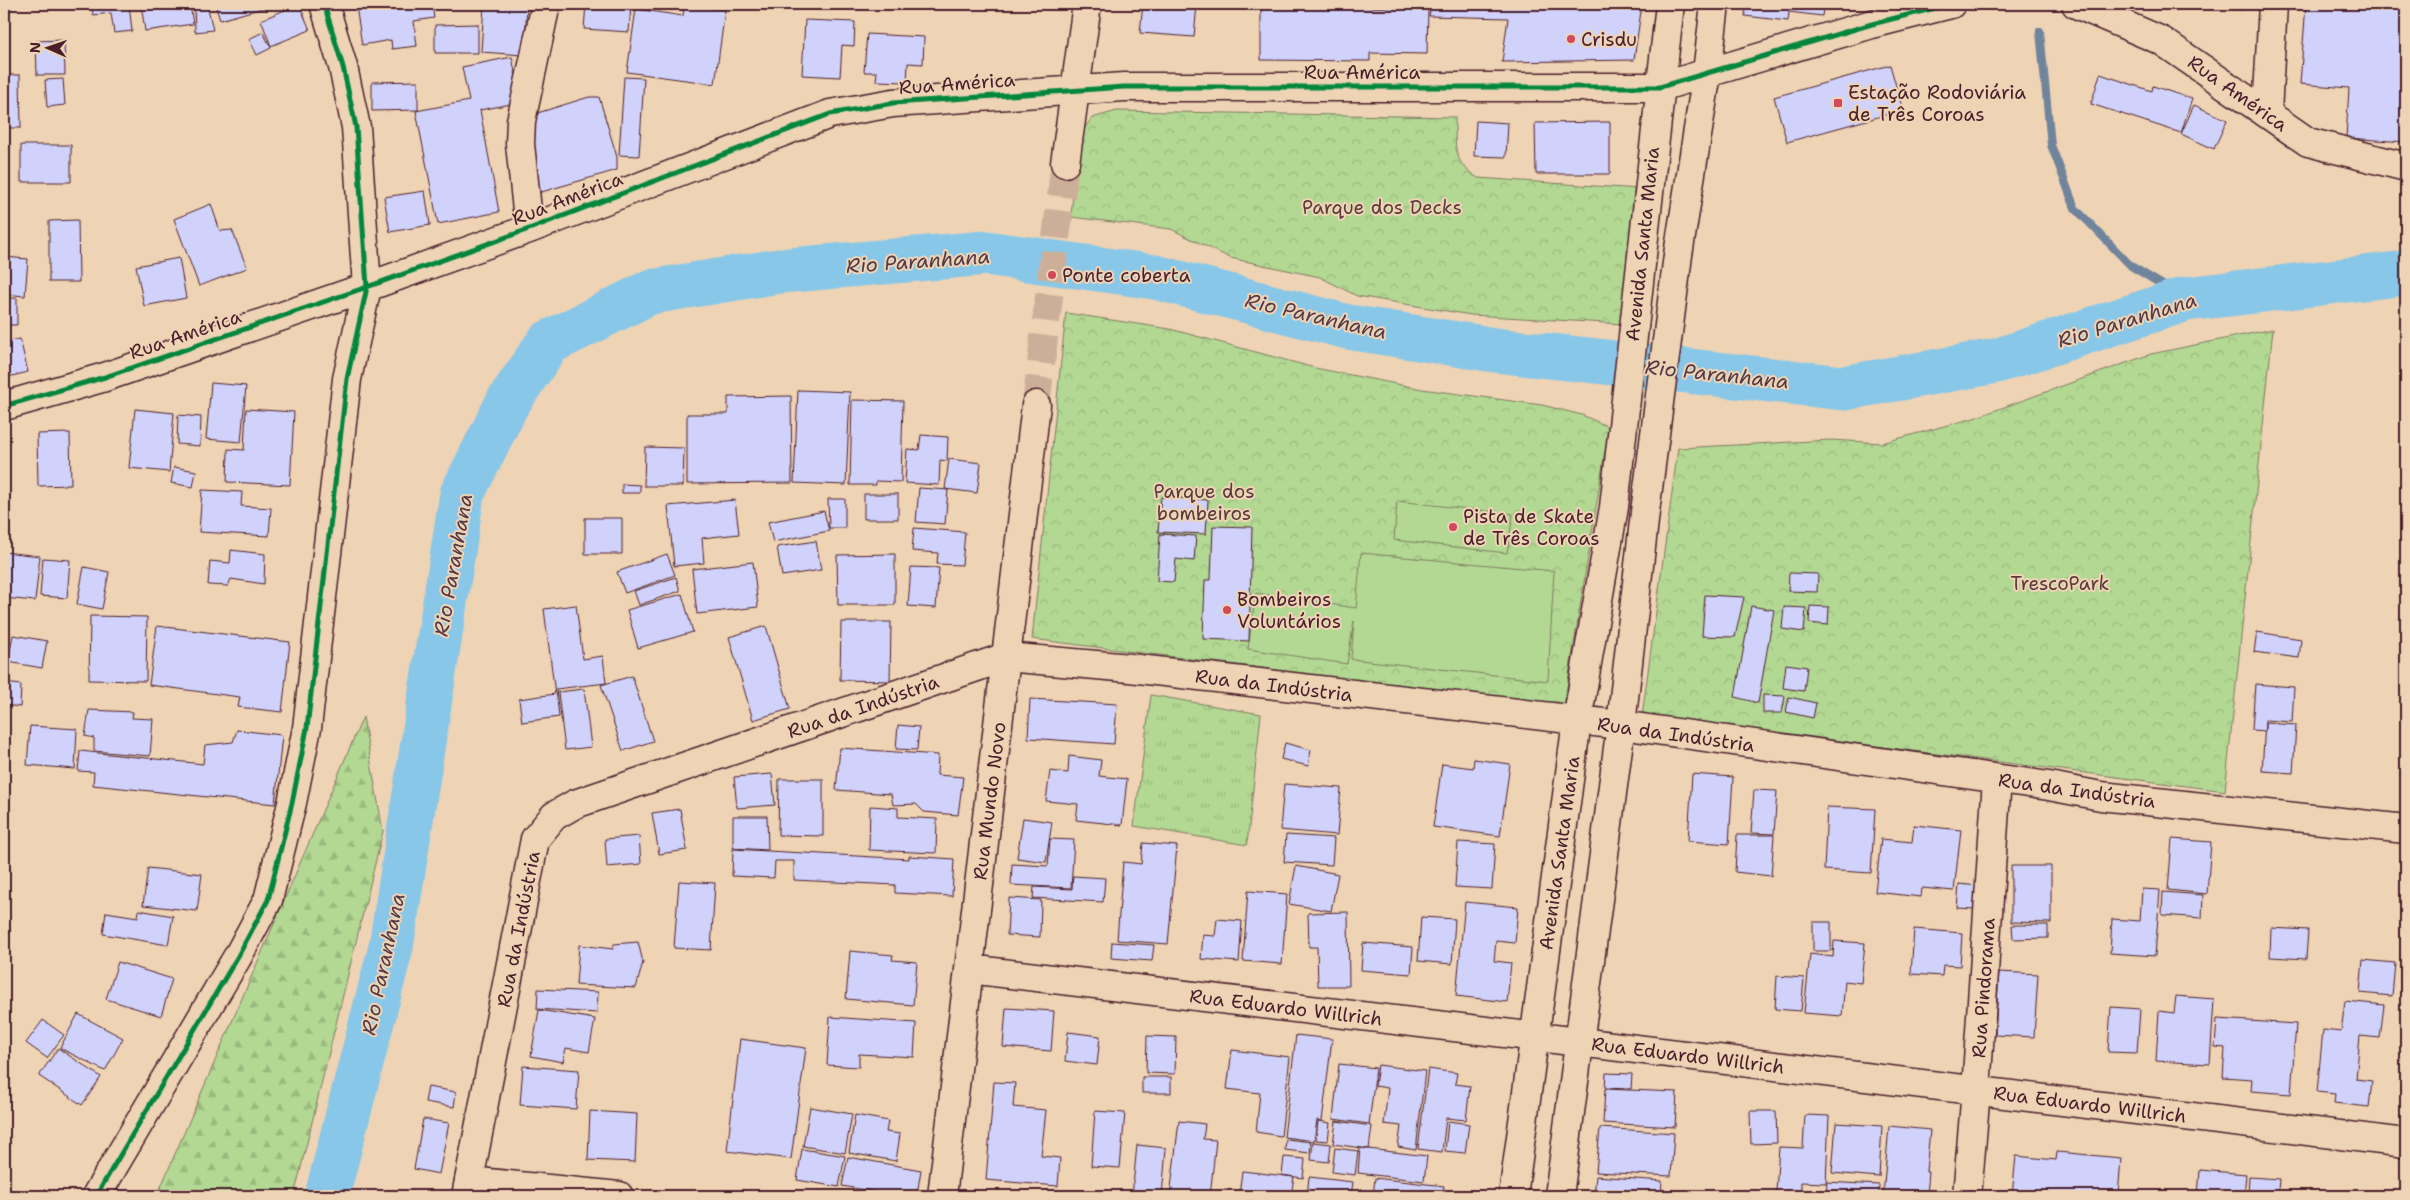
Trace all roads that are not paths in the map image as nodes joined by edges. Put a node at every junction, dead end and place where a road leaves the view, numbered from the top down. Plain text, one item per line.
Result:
1 (324, 4) edge
2 (546, 4) edge
3 (1087, 4) edge
4 (1670, 4) edge
5 (1715, 4) edge
6 (1951, 4) edge
7 (2076, 4) edge
8 (2273, 4) edge
9 (1707, 73) junction
10 (1660, 87) junction
11 (1076, 89) junction
12 (2267, 113) junction
13 (1066, 162) tunnel mouth
14 (2406, 167) edge
15 (529, 229) junction
16 (367, 287) junction
17 (1036, 405) tunnel mouth
18 (4, 406) edge
19 (1006, 657) junction
20 (1577, 721) junction
21 (1621, 725) junction
22 (1997, 779) junction
23 (2406, 829) edge
24 (969, 969) junction
25 (1534, 1037) junction
26 (1579, 1042) junction
27 (1976, 1090) junction
28 (2406, 1143) edge
29 (467, 1189) edge
30 (96, 1196) edge
31 (619, 1196) edge
32 (942, 1196) edge
33 (1513, 1196) edge
34 (1559, 1196) edge
35 (1966, 1196) edge

1 - 16 street
2 - 15 street
3 - 11 street
4 - 10 street, Avenida Santa Maria
5 - 9 street, Avenida Santa Maria
6 - 9 street, Rua América
7 - 12 street, Rua América
8 - 12 street
9 - 10 street, Rua América
9 - 21 street, Avenida Santa Maria
10 - 11 street, Rua América
10 - 20 street, Avenida Santa Maria
11 - 13 street
11 - 15 street, Rua América
12 - 14 street, Rua América
15 - 16 street, Rua América
16 - 18 street, Rua América
16 - 30 street
17 - 19 street, Rua Mundo Novo
19 - 20 street, Rua da Indústria
19 - 24 street, Rua Mundo Novo
19 - 29 street, Rua da Indústria
20 - 21 street, Rua da Indústria
20 - 25 street, Avenida Santa Maria
21 - 22 street, Rua da Indústria
21 - 26 street, Avenida Santa Maria
22 - 23 street, Rua da Indústria
22 - 27 street, Rua Pindorama
24 - 25 street, Rua Eduardo Willrich
24 - 32 street, Rua Mundo Novo
25 - 26 street, Rua Eduardo Willrich
25 - 33 street, Avenida Santa Maria
26 - 27 street, Rua Eduardo Willrich
26 - 34 street, Avenida Santa Maria
27 - 28 street, Rua Eduardo Willrich
27 - 35 street, Rua Pindorama
29 - 31 street

